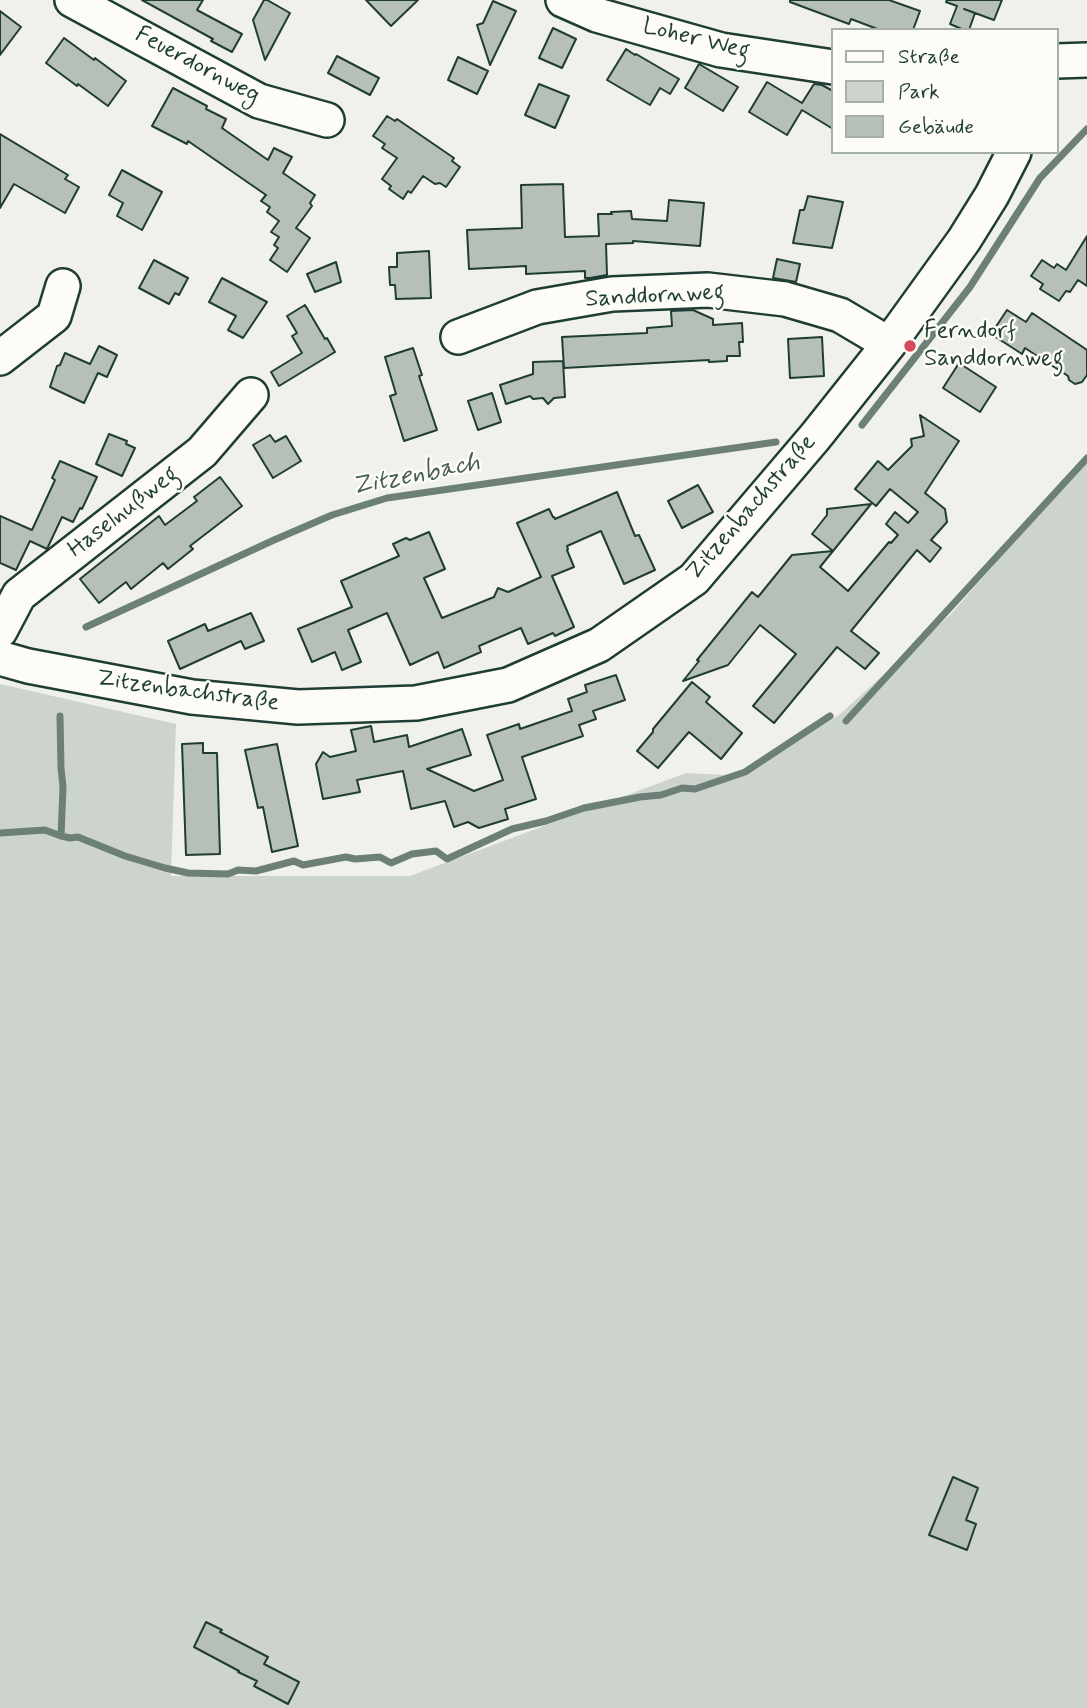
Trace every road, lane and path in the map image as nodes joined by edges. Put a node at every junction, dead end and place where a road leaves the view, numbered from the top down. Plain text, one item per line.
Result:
1 (72, 0) edge
2 (563, 0) edge
3 (604, 7) edge
4 (1087, 60) edge
5 (1059, 61) edge
6 (832, 67) edge
7 (327, 120) dead end
8 (1013, 154) edge
9 (63, 286) dead end
10 (458, 337) dead end
11 (889, 344) junction
12 (0, 358) edge
13 (251, 395) dead end
14 (0, 631) edge
15 (0, 658) edge

1 - 7 street, Feuerdornweg
2 - 3 street, Loher Weg
3 - 6 street, Loher Weg
4 - 5 street
8 - 11 street, Zitzenbachstraße
9 - 12 street
10 - 11 street, Sanddornweg
11 - 15 street, Zitzenbachstraße
13 - 14 street, Haselnußweg

